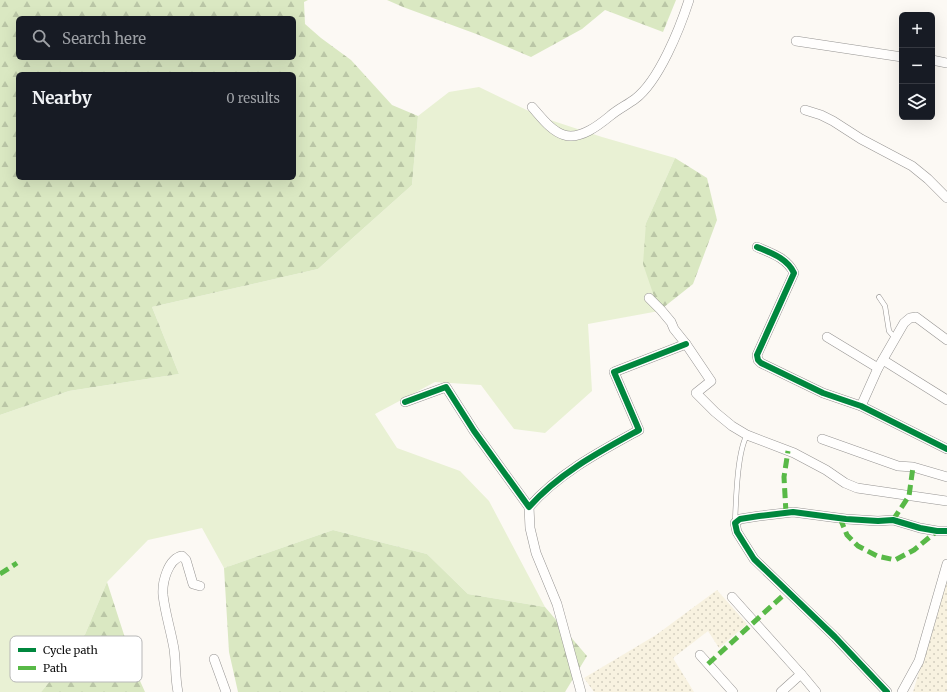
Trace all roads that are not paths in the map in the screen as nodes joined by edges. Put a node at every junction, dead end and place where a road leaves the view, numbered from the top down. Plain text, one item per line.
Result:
1 (689, 0) edge
2 (796, 41) dead end
3 (899, 57) edge
4 (935, 61) edge
5 (947, 63) edge
6 (532, 107) dead end
7 (804, 110) dead end
8 (947, 198) edge
9 (757, 246) dead end
10 (879, 297) dead end
11 (649, 298) dead end
12 (827, 337) dead end
13 (895, 338) junction
14 (947, 340) edge
15 (686, 344) junction
16 (881, 364) junction
17 (947, 400) edge
18 (406, 402) dead end
19 (861, 406) junction
20 (747, 435) junction
21 (822, 439) dead end
22 (947, 449) edge
23 (947, 477) edge
24 (947, 501) edge
25 (529, 507) junction
26 (735, 524) junction
27 (947, 531) edge
28 (947, 564) edge
29 (200, 586) dead end
30 (732, 597) dead end
31 (700, 655) dead end
32 (214, 659) dead end
33 (800, 674) junction
34 (178, 692) edge
35 (226, 692) edge
36 (581, 692) edge
37 (733, 692) edge
38 (781, 692) edge
39 (816, 692) edge
40 (887, 692) edge
41 (902, 692) edge

1 - 6 street
2 - 3 street
4 - 5 street
7 - 8 street
9 - 19 street
10 - 13 lane
11 - 15 street
12 - 16 street
13 - 14 street
13 - 16 street
15 - 20 street
15 - 25 street
16 - 17 street
16 - 19 street
18 - 25 street
19 - 22 street
20 - 24 street
20 - 26 lane
21 - 23 street
25 - 36 street
26 - 27 street
26 - 40 street
28 - 41 street
29 - 34 street
30 - 33 street
31 - 37 street
32 - 35 street
33 - 38 street
33 - 39 street

